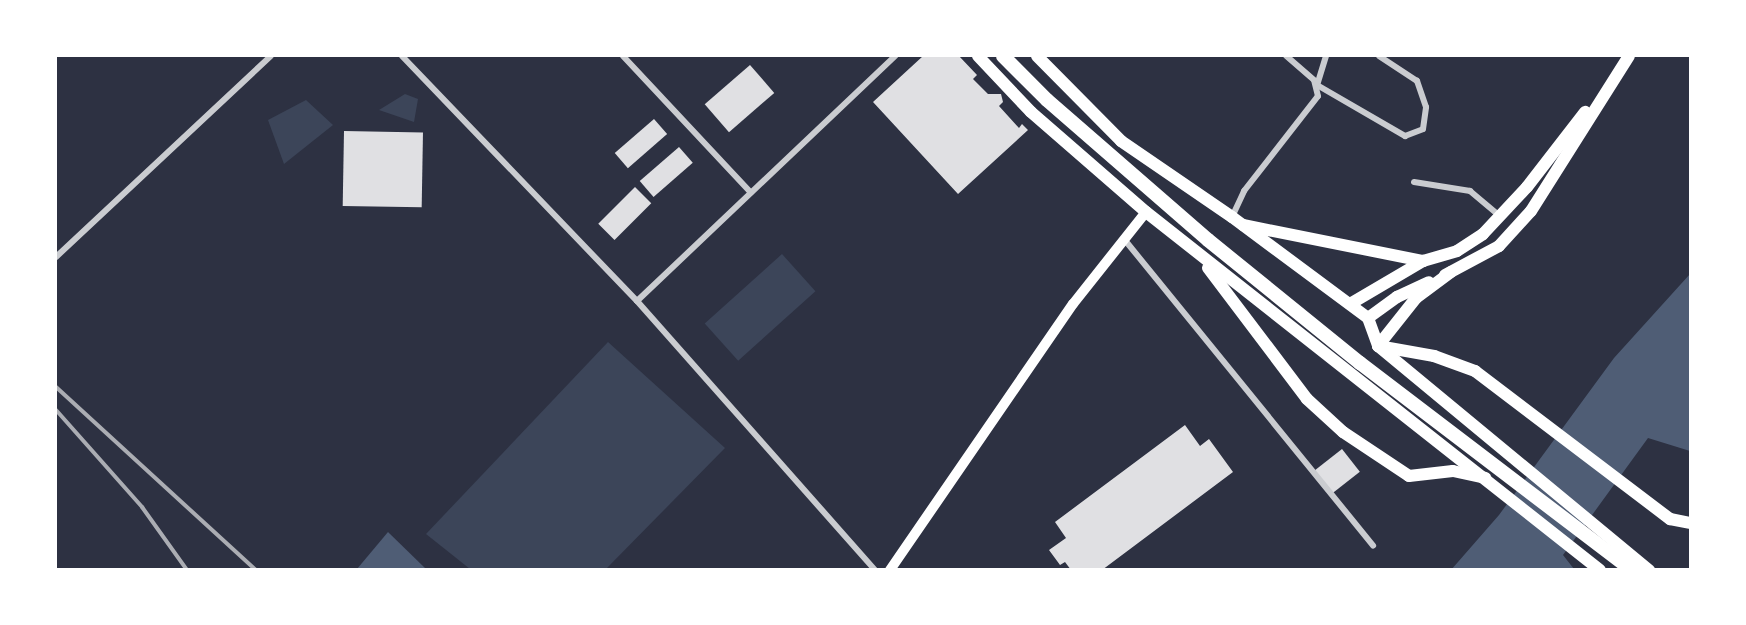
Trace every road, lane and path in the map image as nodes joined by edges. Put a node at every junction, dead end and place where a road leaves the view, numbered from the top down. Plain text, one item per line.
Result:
1 (271, 56) edge
2 (402, 56) edge
3 (623, 56) edge
4 (895, 56) edge
5 (978, 56) edge
6 (1003, 56) edge
7 (1037, 56) edge
8 (1286, 56) edge
9 (1326, 56) edge
10 (1379, 56) edge
11 (1628, 56) edge
12 (1317, 86) junction
13 (1414, 182) dead end
14 (751, 193) junction
15 (1146, 212) junction
16 (1501, 218) junction
17 (1237, 221) junction
18 (1124, 239) junction
19 (1192, 248) junction
20 (56, 257) edge
21 (1423, 261) junction
22 (1451, 272) junction
23 (638, 301) junction
24 (1350, 304) junction
25 (1368, 318) junction
26 (1378, 346) junction
27 (1489, 479) junction
28 (1690, 523) edge
29 (1373, 545) dead end
30 (875, 570) edge
31 (890, 570) edge
32 (1600, 570) edge
33 (1632, 570) edge
34 (1649, 570) edge

1 - 20 street
2 - 23 street
3 - 14 street
4 - 14 street
5 - 15 highway
6 - 33 highway
7 - 17 highway
8 - 12 street
9 - 12 street
10 - 12 street
11 - 16 highway
11 - 22 highway
12 - 17 street
13 - 16 street
14 - 23 street
15 - 18 main road
15 - 19 highway
16 - 21 highway
17 - 21 highway
17 - 24 highway
18 - 29 street
18 - 31 main road
19 - 27 highway
19 - 27 highway
21 - 24 highway
22 - 25 highway
22 - 26 highway
23 - 30 street
24 - 25 highway
25 - 26 highway
26 - 28 highway
26 - 34 highway
27 - 32 highway

